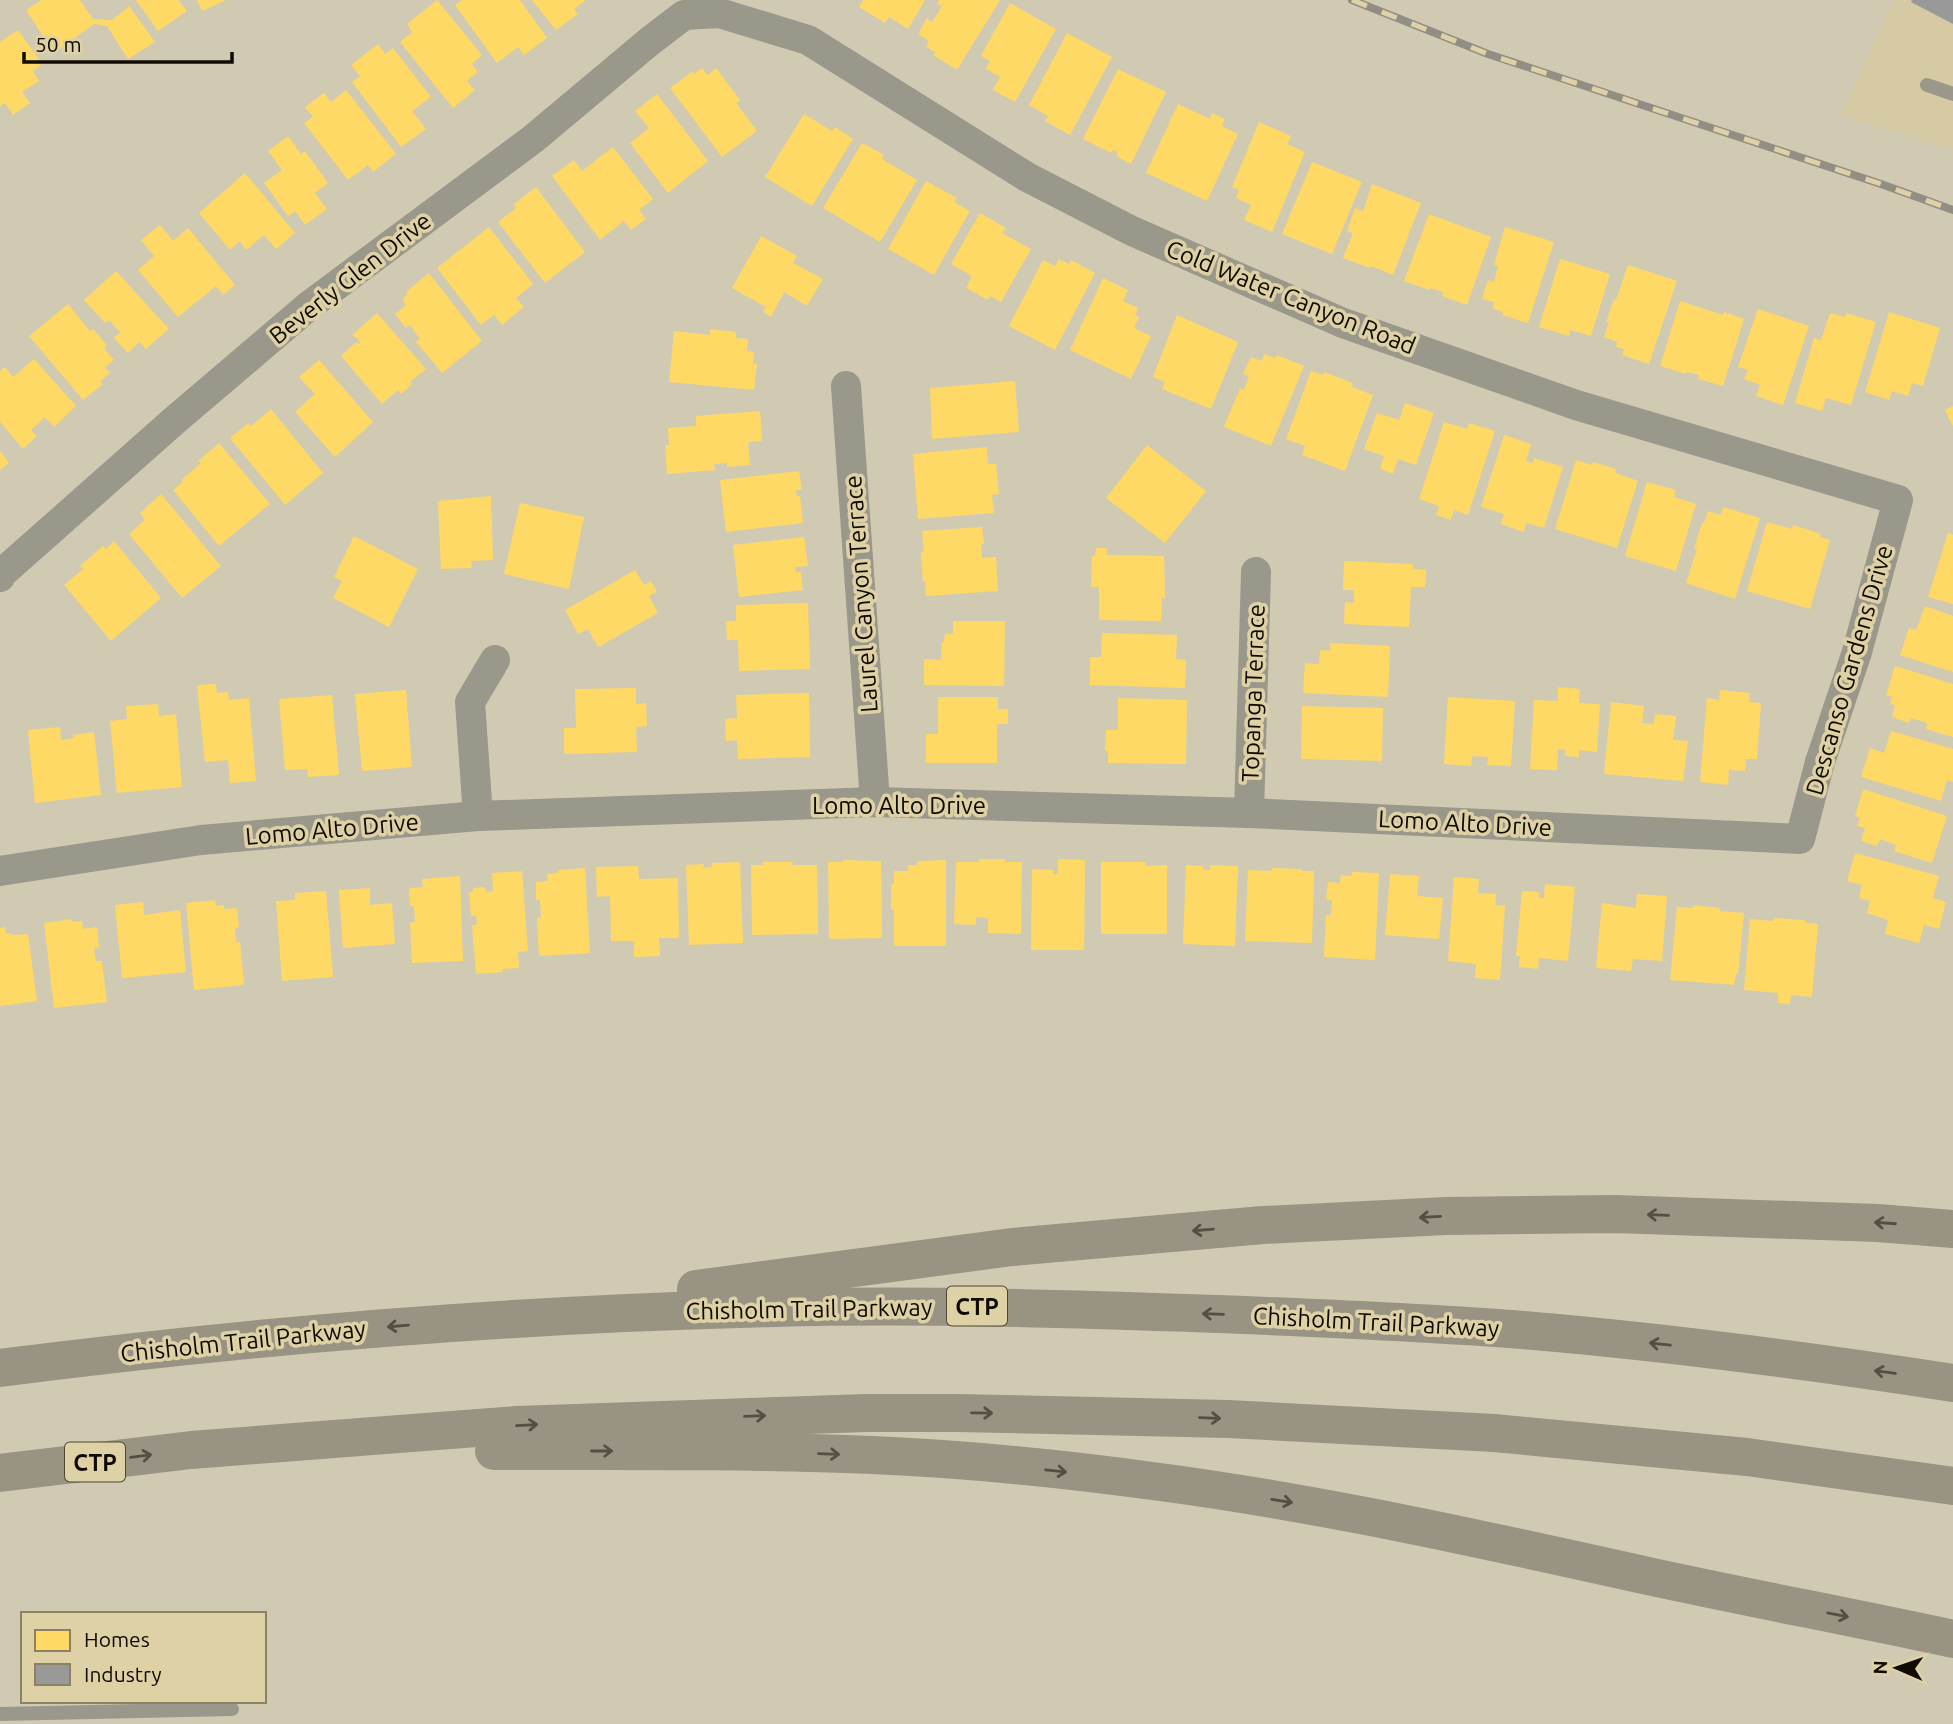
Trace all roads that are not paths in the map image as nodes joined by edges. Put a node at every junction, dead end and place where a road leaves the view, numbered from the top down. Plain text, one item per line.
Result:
1 (719, 13) joint
2 (1927, 85) dead end
3 (1953, 94) edge
4 (846, 386) dead end
5 (1898, 500) joint
6 (1256, 572) dead end
7 (0, 575) edge
8 (495, 660) dead end
9 (875, 802) junction
10 (1249, 813) junction
11 (478, 817) junction
12 (1800, 839) joint
13 (0, 871) edge
14 (1953, 1229) edge
15 (442, 1323) junction
16 (0, 1367) edge
17 (1953, 1382) edge
18 (191, 1450) junction
19 (0, 1473) edge
20 (1953, 1486) edge
21 (1953, 1639) edge
22 (232, 1709) dead end
23 (0, 1714) edge

1 - 5 street, Cold Water Canyon Road
1 - 7 street, Beverly Glen Drive
2 - 3 lane
4 - 9 street, Laurel Canyon Terrace
5 - 12 street, Descanso Gardens Drive
6 - 10 street, Topanga Terrace
8 - 11 street
9 - 10 street, Lomo Alto Drive
9 - 11 street, Lomo Alto Drive
10 - 12 street, Lomo Alto Drive
11 - 13 street, Lomo Alto Drive
14 -> 15 highway
15 -> 16 highway, Chisholm Trail Parkway / CTP
17 -> 15 highway, Chisholm Trail Parkway / CTP
19 -> 18 highway, CTP
18 -> 20 highway, CTP
18 -> 21 highway
22 - 23 lane

